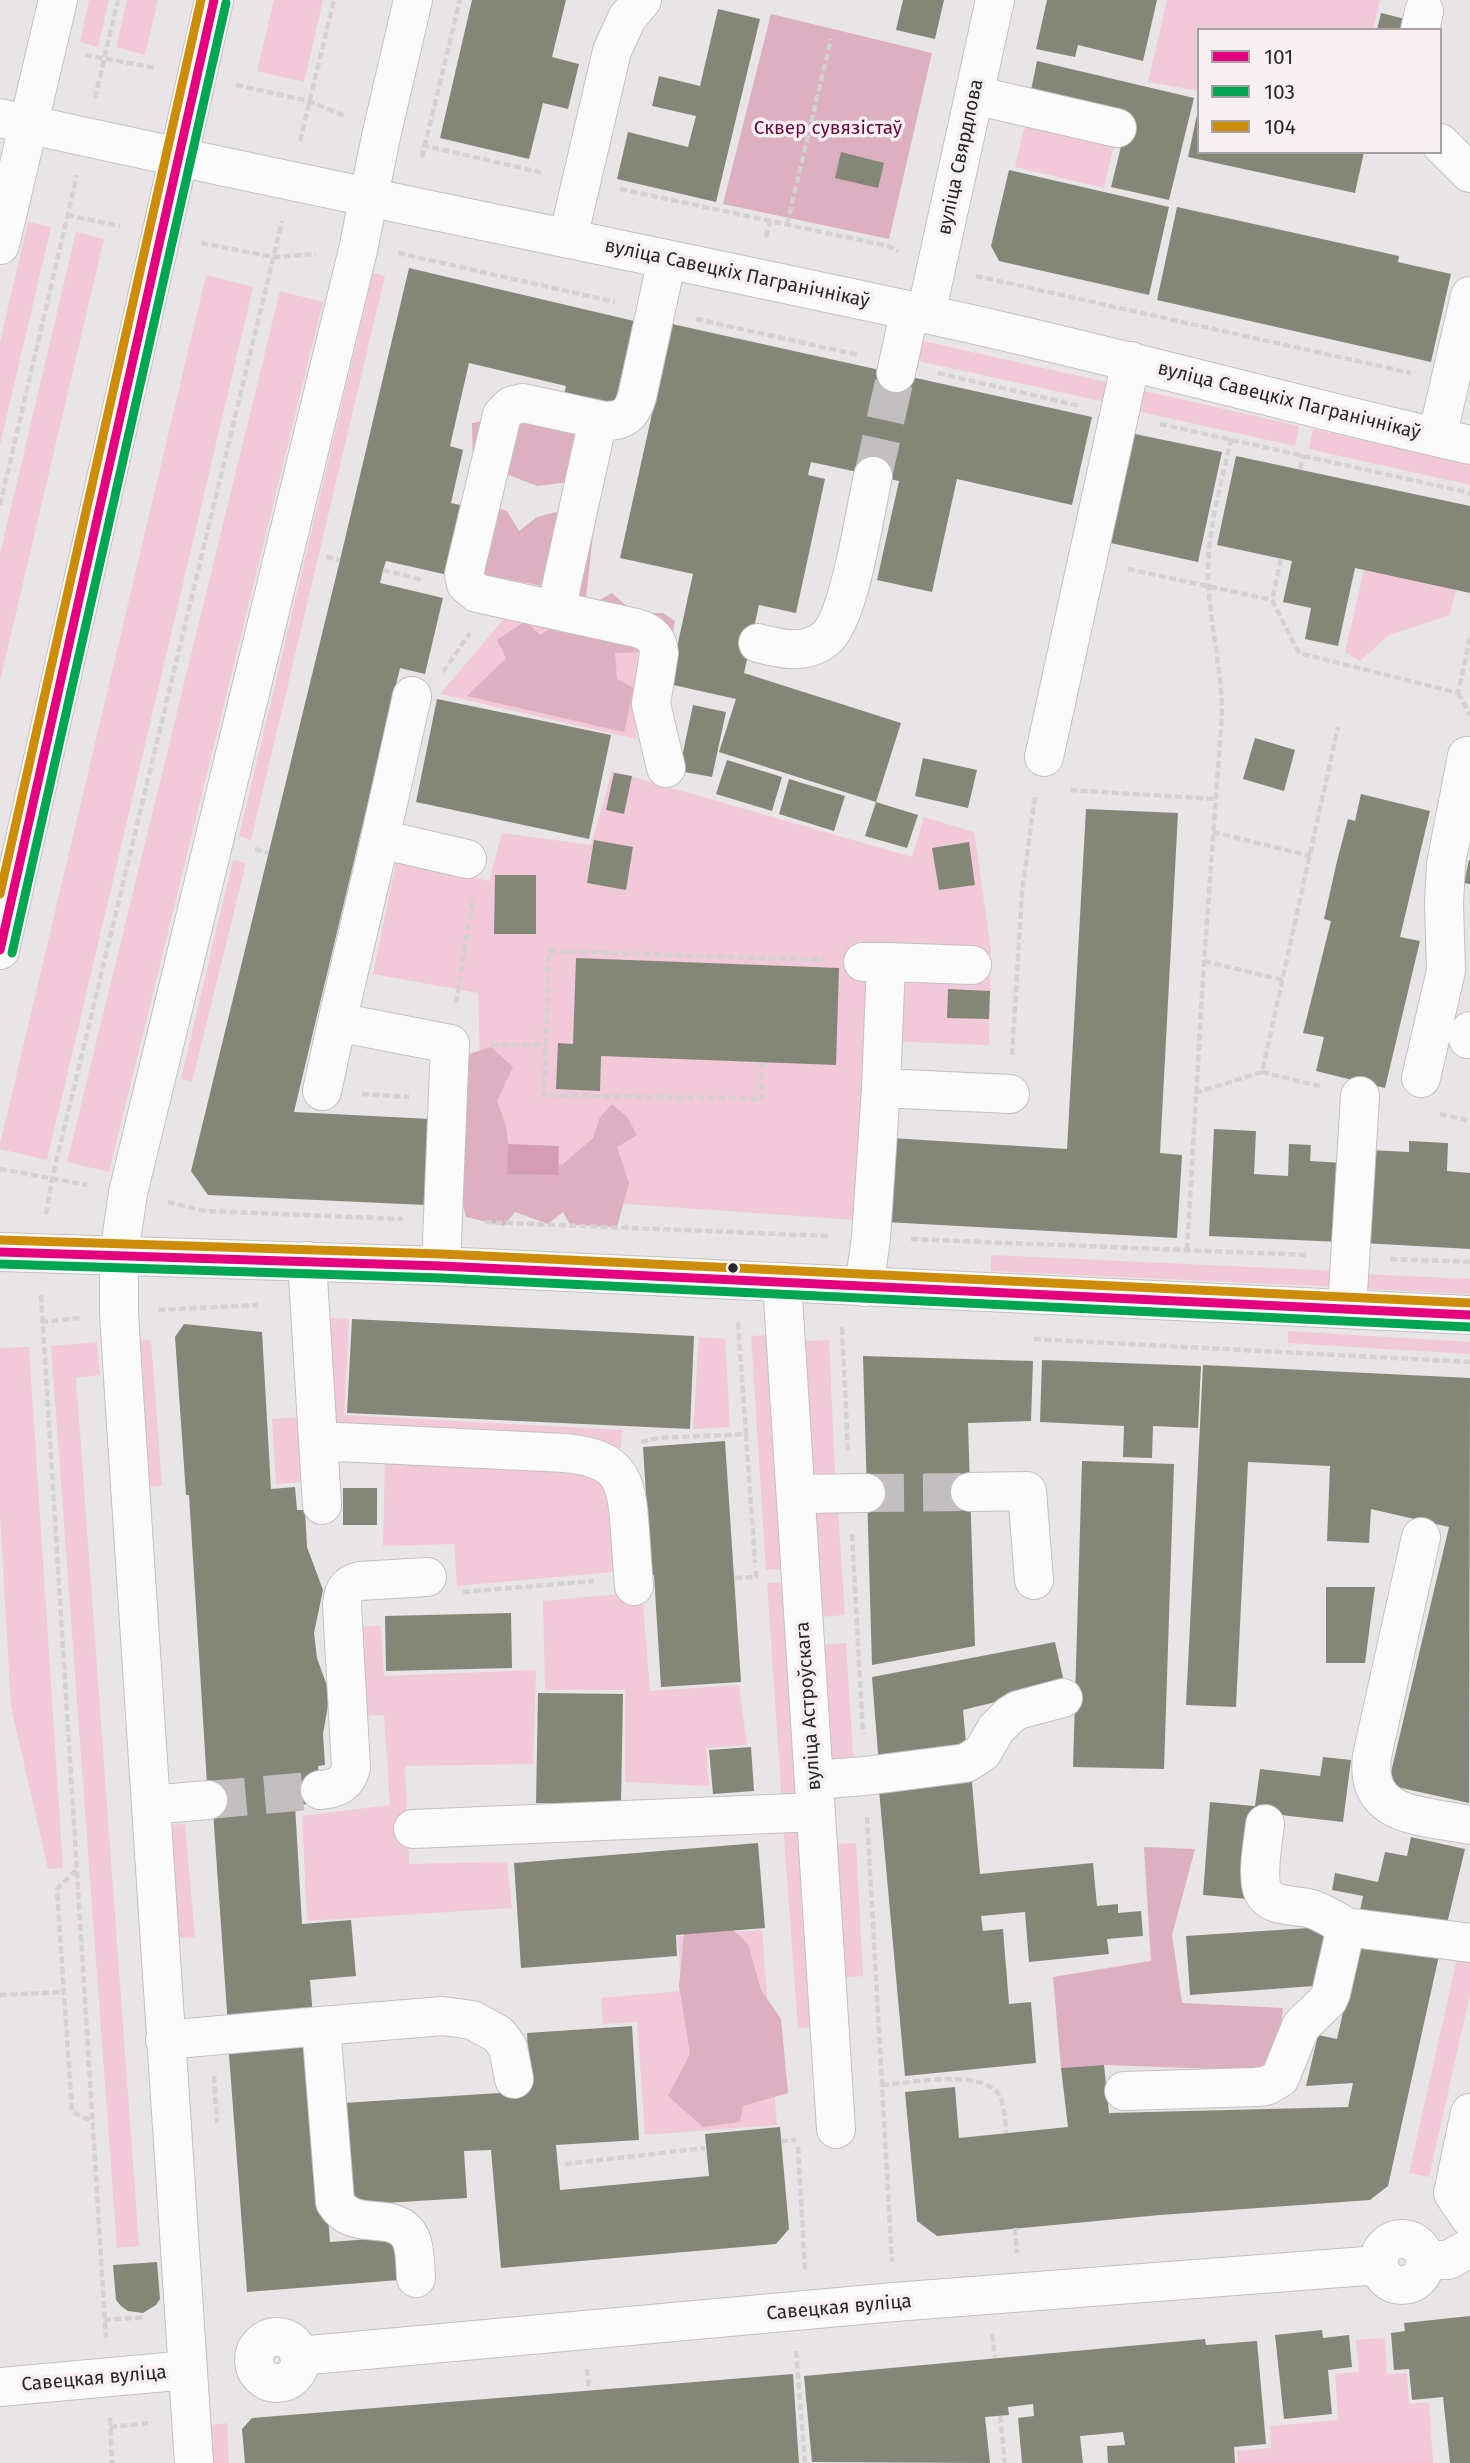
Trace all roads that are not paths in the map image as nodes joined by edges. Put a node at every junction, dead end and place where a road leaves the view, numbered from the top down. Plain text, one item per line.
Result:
1 (58, 0) edge
2 (214, 0) edge
3 (414, 0) edge
4 (642, 0) edge
5 (995, 0) edge
6 (974, 95) junction
7 (14, 121) edge
8 (1117, 128) dead end
9 (1442, 146) edge
10 (178, 156) junction
11 (1470, 173) edge
12 (368, 197) junction
13 (568, 238) junction
14 (0, 245) edge
15 (667, 259) junction
16 (1470, 296) edge
17 (918, 312) junction
18 (1131, 361) junction
19 (896, 373) tunnel mouth
20 (598, 420) junction
21 (1453, 441) edge
22 (873, 475) tunnel mouth
23 (556, 610) junction
24 (758, 643) dead end
25 (412, 696) road end
26 (1470, 756) edge
27 (666, 768) dead end
28 (1040, 772) road end
29 (380, 839) junction
30 (471, 871) road end
31 (0, 950) edge
32 (972, 965) dead end
33 (337, 1022) junction
34 (1421, 1078) dead end
35 (881, 1088) junction
36 (322, 1091) road end
37 (1010, 1094) road end
38 (1360, 1096) dead end
39 (0, 1251) edge
40 (119, 1255) junction
41 (307, 1261) junction
42 (441, 1266) junction
43 (782, 1282) junction
44 (864, 1287) junction
45 (1347, 1309) junction
46 (1470, 1315) edge
47 (318, 1441) junction
48 (970, 1492) tunnel mouth
49 (796, 1494) junction
50 (858, 1494) tunnel mouth
51 (323, 1505) dead end
52 (1421, 1537) dead end
53 (1034, 1580) dead end
54 (634, 1582) road end
55 (440, 1585) road end
56 (1063, 1698) dead end
57 (320, 1790) tunnel mouth
58 (815, 1796) junction
59 (208, 1800) tunnel mouth
60 (150, 1805) junction
61 (1265, 1824) dead end
62 (1470, 1825) edge
63 (413, 1829) dead end
64 (1346, 1927) junction
65 (1470, 1943) edge
66 (321, 2026) junction
67 (165, 2040) junction
68 (514, 2079) dead end
69 (1124, 2091) dead end
70 (1470, 2113) edge
71 (836, 2129) dead end
72 (1470, 2218) edge
73 (1470, 2248) edge
74 (416, 2278) dead end
75 (242, 2363) dead end
76 (188, 2370) junction
77 (0, 2387) edge
78 (194, 2463) edge

1 - 7 street
2 - 10 street
3 - 12 street
4 - 13 street
5 - 6 street, вуліца Свярдлова
6 - 8 street
6 - 17 street, вуліца Свярдлова
7 - 10 street, вуліца Савецкіх Пагранічнікаў
7 - 14 street
9 - 11 street
10 - 12 street, вуліца Савецкіх Пагранічнікаў
10 - 31 street
12 - 13 street, вуліца Савецкіх Пагранічнікаў
12 - 40 street
13 - 15 street, вуліца Савецкіх Пагранічнікаў
15 - 17 street, вуліца Савецкіх Пагранічнікаў
15 - 20 street
16 - 21 street
17 - 18 street, вуліца Савецкіх Пагранічнікаў
17 - 19 street, вуліца Свярдлова
18 - 21 street, вуліца Савецкіх Пагранічнікаў
18 - 28 street
20 - 23 street
20 - 23 street
22 - 24 street
23 - 27 street
25 - 29 street
26 - 34 street
29 - 30 street
29 - 33 street
32 - 35 street
33 - 36 street
33 - 42 street
35 - 37 street
35 - 44 street
38 - 45 street
39 - 40 street
40 - 41 street
40 - 60 street
41 - 42 street
41 - 47 street
42 - 43 street
43 - 44 street
43 - 49 street, вуліца Астроўскага
44 - 45 street
45 - 46 street
47 - 51 street
47 - 54 street
48 - 53 street
49 - 50 street
49 - 58 street, вуліца Астроўскага
52 - 62 street
55 - 57 street
56 - 58 street
58 - 63 street
58 - 71 street, вуліца Астроўскага
59 - 60 street
60 - 67 street
61 - 64 street
64 - 65 street
64 - 69 street
66 - 67 street
66 - 68 street
66 - 74 street
67 - 76 street
70 - 72 street
73 - 75 street, Савецкая вуліца
76 - 77 street, Савецкая вуліца
76 - 78 street

